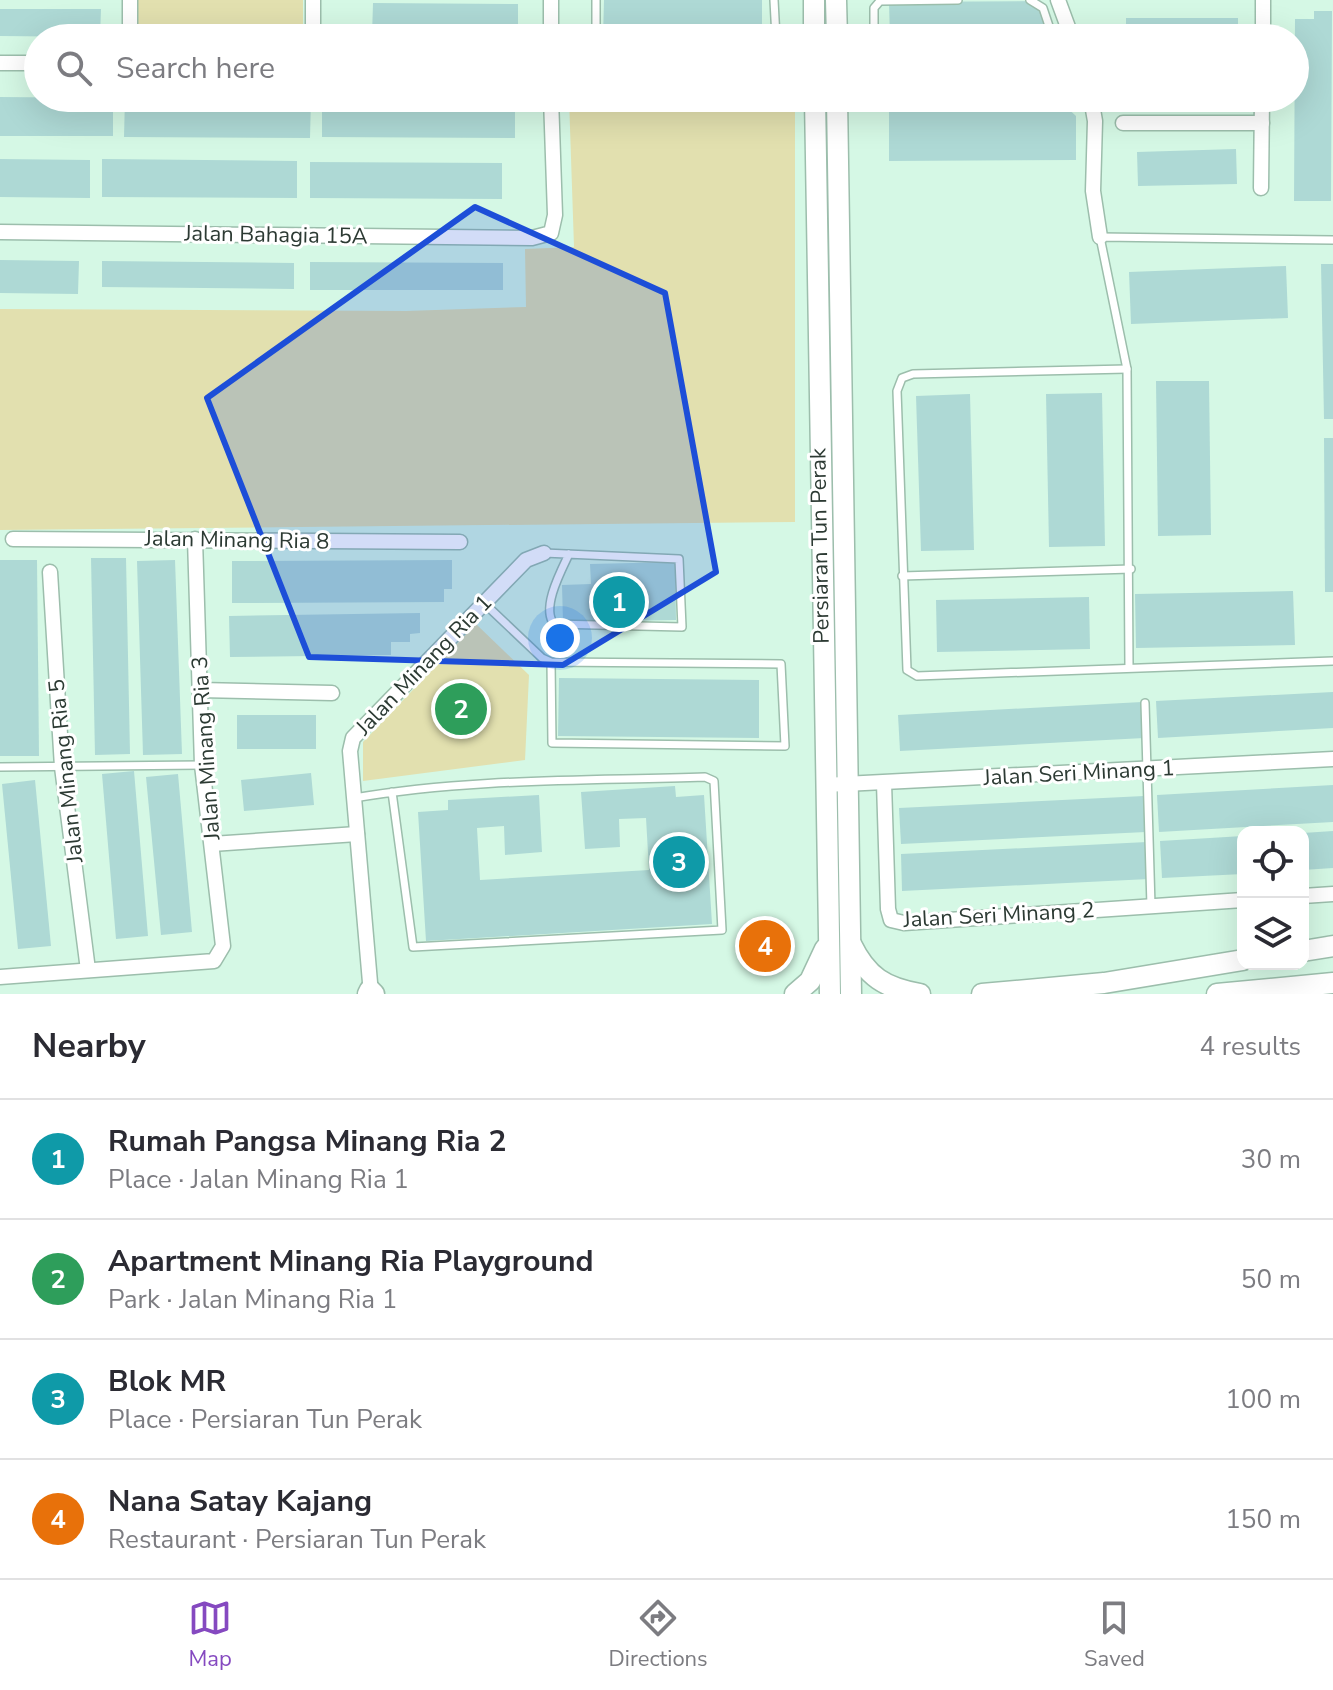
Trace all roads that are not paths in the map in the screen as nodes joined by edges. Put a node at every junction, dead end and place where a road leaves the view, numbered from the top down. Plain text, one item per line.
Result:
1 (130, 0) edge
2 (313, 0) edge
3 (551, 0) edge
4 (596, 0) edge
5 (774, 0) edge
6 (814, 0) edge
7 (836, 0) edge
8 (958, 0) edge
9 (1030, 0) edge
10 (1058, 0) edge
11 (1263, 0) edge
12 (130, 24) edge
13 (313, 24) edge
14 (551, 24) edge
15 (596, 24) edge
16 (775, 24) edge
17 (814, 24) edge
18 (837, 24) edge
19 (874, 24) edge
20 (1048, 24) edge
21 (1067, 24) edge
22 (1263, 24) edge
23 (0, 63) edge
24 (24, 63) edge
25 (551, 112) edge
26 (815, 112) edge
27 (837, 112) edge
28 (1093, 112) edge
29 (1262, 112) edge
30 (1123, 123) dead end
31 (1262, 123) junction
32 (1261, 188) dead end
33 (0, 232) edge
34 (1100, 237) junction
35 (1333, 240) edge
36 (1127, 369) junction
37 (13, 539) dead end
38 (195, 539) junction
39 (460, 542) dead end
40 (544, 553) joint
41 (569, 554) junction
42 (1131, 569) junction
43 (50, 572) dead end
44 (902, 576) junction
45 (484, 603) junction
46 (1333, 661) edge
47 (551, 662) junction
48 (1129, 667) junction
49 (200, 690) junction
50 (332, 693) dead end
51 (1145, 703) dead end
52 (1333, 759) edge
53 (202, 765) junction
54 (0, 767) edge
55 (62, 767) junction
56 (1147, 769) junction
57 (884, 783) junction
58 (825, 785) junction
59 (847, 785) junction
60 (392, 792) junction
61 (354, 798) junction
62 (357, 834) junction
63 (212, 844) junction
64 (1333, 894) edge
65 (1309, 896) edge
66 (1237, 900) edge
67 (1151, 906) junction
68 (850, 941) junction
69 (828, 943) junction
70 (1309, 951) edge
71 (1332, 952) edge
72 (1237, 961) edge
73 (88, 970) junction
74 (0, 977) edge
75 (1333, 983) edge
76 (1251, 992) edge
77 (371, 993) edge
78 (795, 994) edge
79 (830, 994) edge
80 (851, 994) edge
81 (920, 994) edge
82 (982, 994) edge
83 (1217, 994) edge

1 - 12 street
2 - 13 street
3 - 14 street
4 - 15 lane
5 - 16 lane
6 - 17 street
7 - 18 street
8 - 19 lane
9 - 20 lane
10 - 21 street
11 - 22 street
23 - 24 street
25 - 33 street, Jalan Bahagia 15A
26 - 58 street, Persiaran Tun Perak
27 - 59 street, Persiaran Tun Perak
28 - 34 street
29 - 31 street
30 - 31 street
31 - 32 street
34 - 35 lane
34 - 36 lane
36 - 42 lane
36 - 44 lane
37 - 38 street, Jalan Minang Ria 8
38 - 39 street, Jalan Minang Ria 8
38 - 49 street, Jalan Minang Ria 3
40 - 41 lane
40 - 45 street, Jalan Minang Ria 1
41 - 41 lane
42 - 44 lane
42 - 48 lane
43 - 55 street, Jalan Minang Ria 5
44 - 48 lane
45 - 47 lane
45 - 61 street, Jalan Minang Ria 1
46 - 48 lane
47 - 47 lane
49 - 50 street
49 - 53 street, Jalan Minang Ria 3
51 - 56 lane
52 - 56 street, Jalan Seri Minang 1
53 - 55 lane
53 - 63 street, Jalan Minang Ria 3
54 - 55 lane
55 - 73 street, Jalan Minang Ria 5
56 - 57 street, Jalan Seri Minang 1
56 - 67 lane
57 - 59 street, Jalan Seri Minang 1
57 - 67 street, Jalan Seri Minang 2
58 - 59 street, Jalan Seri Minang 1
58 - 69 street, Persiaran Tun Perak
59 - 68 street, Persiaran Tun Perak
60 - 60 lane
60 - 61 lane
61 - 62 street, Jalan Minang Ria 1
62 - 63 street
62 - 77 street, Jalan Minang Ria 1
63 - 73 street, Jalan Minang Ria 3
64 - 65 street
66 - 67 street, Jalan Seri Minang 2
68 - 80 street, Persiaran Tun Perak
68 - 81 street
69 - 78 street
69 - 79 street, Persiaran Tun Perak
70 - 71 street
72 - 82 street
73 - 74 street
75 - 76 street
76 - 83 street

